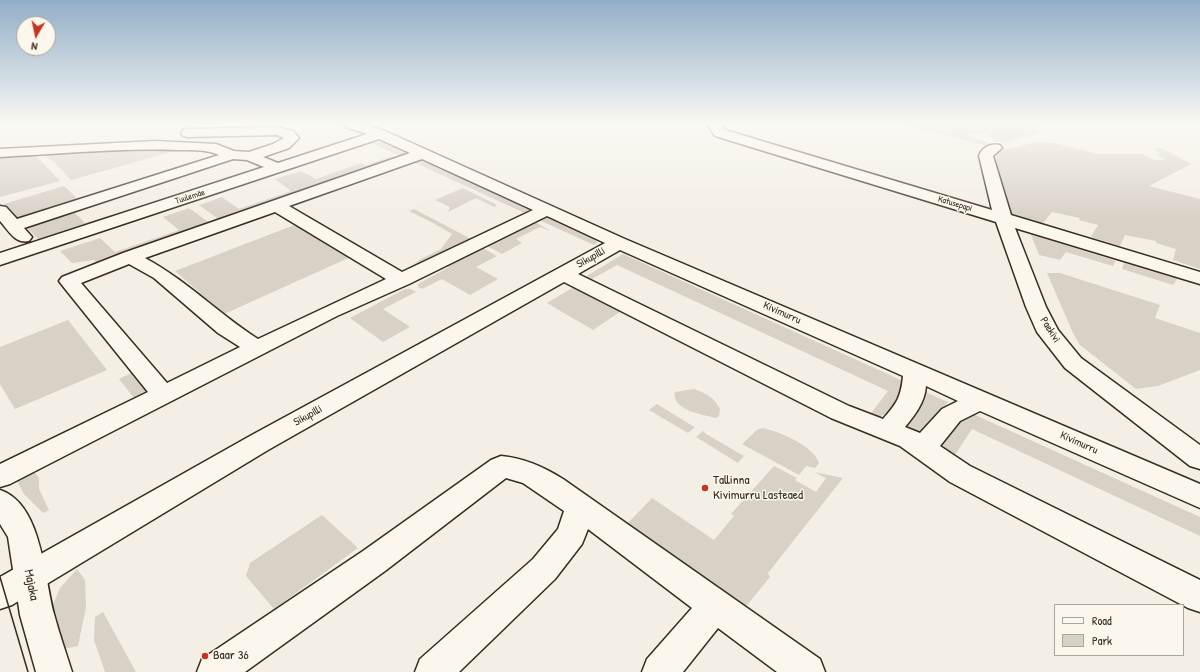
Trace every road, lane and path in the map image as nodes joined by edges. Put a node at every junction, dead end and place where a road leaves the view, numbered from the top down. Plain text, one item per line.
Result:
1 (231, 155) edge
2 (238, 155) edge
3 (309, 155) edge
4 (418, 155) edge
5 (425, 155) edge
6 (804, 155) edge
7 (986, 155) edge
8 (249, 156) joint
9 (279, 168) junction
10 (277, 206) junction
11 (0, 210) edge
12 (546, 210) junction
13 (1003, 218) junction
14 (13, 226) junction
15 (619, 242) junction
16 (33, 249) junction
17 (130, 257) junction
18 (0, 260) edge
19 (562, 273) junction
20 (1200, 278) edge
21 (402, 280) junction
22 (256, 348) junction
23 (915, 371) junction
24 (163, 394) junction
25 (981, 400) junction
26 (888, 431) junction
27 (923, 448) junction
28 (1200, 459) edge
29 (0, 476) edge
30 (1200, 496) edge
31 (0, 502) edge
32 (580, 508) junction
33 (29, 578) junction
34 (0, 594) edge
35 (1200, 597) edge
36 (715, 606) junction
37 (804, 671) edge
38 (54, 672) edge
39 (214, 672) edge
40 (432, 672) edge
41 (660, 672) edge

1 - 14 street
2 - 8 street
3 - 9 street, Tuulemäe
4 - 10 street
5 - 12 street, Kivimurru
6 - 13 street, Katusepapi
7 - 13 street, Paekivi
8 - 9 street
9 - 16 street, Tuulemäe
10 - 17 street
10 - 21 street
11 - 14 street
12 - 15 street, Kivimurru
12 - 21 street
13 - 20 street, Katusepapi
13 - 28 street, Paekivi
14 - 16 street
15 - 19 street, Sikupilli
15 - 23 street, Kivimurru
16 - 18 street, Tuulemäe
17 - 22 street
17 - 24 street
19 - 26 street
19 - 33 street, Sikupilli
21 - 22 street
22 - 24 street
23 - 25 street, Kivimurru
23 - 26 street
24 - 29 street
25 - 27 street
25 - 30 street, Kivimurru
26 - 27 street
27 - 35 street
31 - 33 street, Majaka
32 - 36 street
32 - 39 street
32 - 40 street
33 - 34 street, Sikupilli
33 - 38 street, Majaka
36 - 37 street
36 - 41 street

